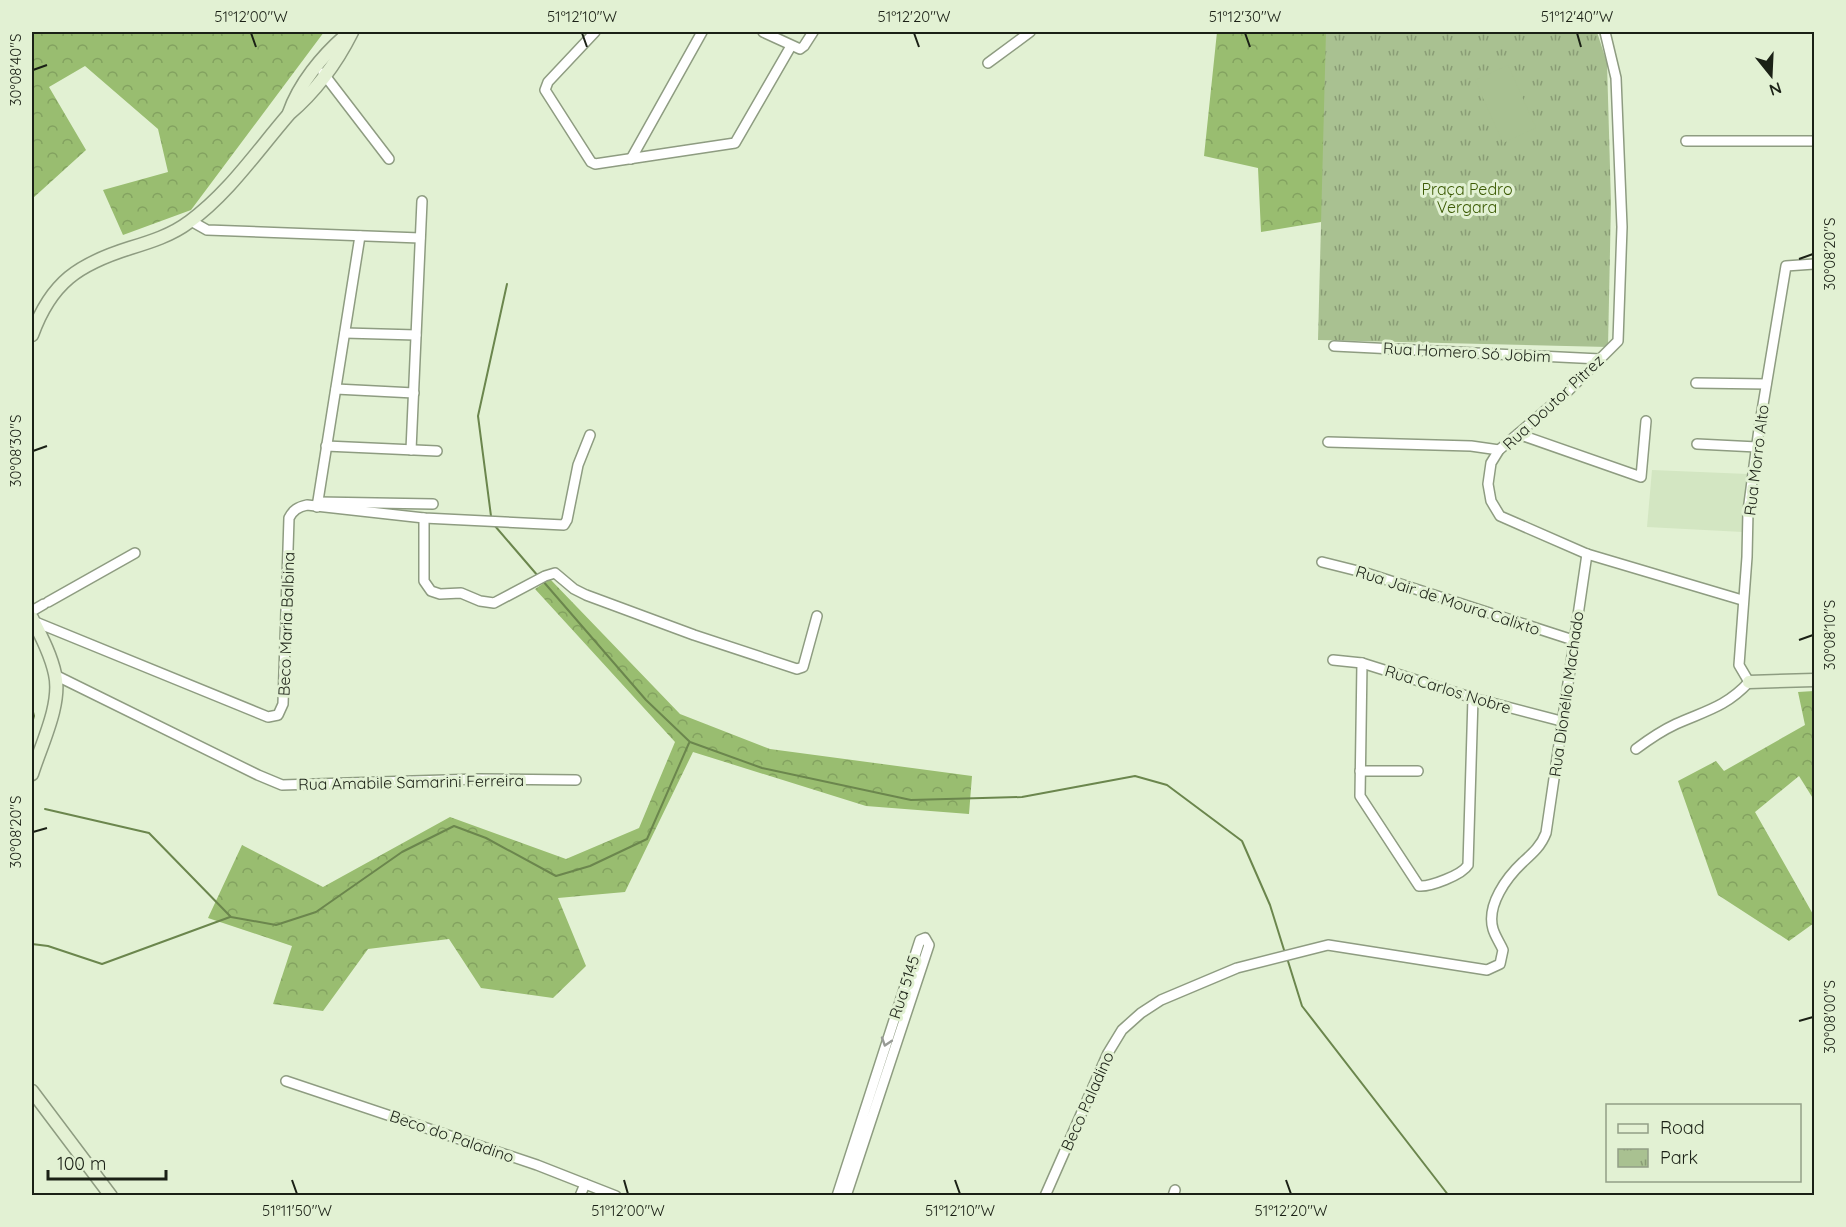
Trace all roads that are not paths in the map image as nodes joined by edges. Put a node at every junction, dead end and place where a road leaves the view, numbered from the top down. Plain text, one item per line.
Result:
1 (351, 32) edge
2 (594, 32) edge
3 (702, 32) edge
4 (763, 32) edge
5 (813, 32) edge
6 (1030, 32) edge
7 (1605, 32) edge
8 (791, 46) junction
9 (988, 63) dead end
10 (321, 71) junction
11 (1686, 141) dead end
12 (1815, 141) edge
13 (389, 159) dead end
14 (631, 159) junction
15 (422, 201) dead end
16 (191, 221) junction
17 (360, 236) junction
18 (420, 238) junction
19 (1815, 264) edge
20 (345, 333) junction
21 (32, 335) edge
22 (416, 335) junction
23 (1334, 346) dead end
24 (1600, 359) junction
25 (1695, 382) dead end
26 (1766, 384) junction
27 (336, 389) junction
28 (414, 393) junction
29 (1646, 421) dead end
30 (1518, 434) junction
31 (590, 435) dead end
32 (1328, 442) dead end
33 (1697, 444) dead end
34 (326, 446) junction
35 (1757, 447) junction
36 (411, 450) junction
37 (1499, 450) junction
38 (437, 451) dead end
39 (317, 504) junction
40 (433, 504) dead end
41 (424, 518) junction
42 (135, 553) dead end
43 (1587, 555) junction
44 (1322, 562) dead end
45 (1742, 600) junction
46 (817, 615) dead end
47 (32, 617) edge
48 (1573, 640) junction
49 (1333, 660) dead end
50 (1362, 663) junction
51 (55, 675) junction
52 (1815, 680) edge
53 (1749, 682) junction
54 (1473, 698) junction
55 (1561, 721) junction
56 (35, 750) edge
57 (1635, 750) dead end
58 (1360, 771) junction
59 (1418, 771) dead end
60 (32, 774) edge
61 (576, 780) dead end
62 (1546, 833) joint
63 (884, 1065) junction
64 (286, 1081) dead end
65 (32, 1091) edge
66 (859, 1141) junction
67 (585, 1184) junction
68 (111, 1196) edge
69 (580, 1196) edge
70 (616, 1196) edge
71 (837, 1196) edge
72 (846, 1196) edge
73 (1045, 1196) edge

1 - 10 main road
2 - 14 street
3 - 14 street
4 - 8 street
5 - 8 street
6 - 9 street
7 - 24 street, Rua Doutor Pitrez
8 - 14 street
10 - 13 street
10 - 16 main road
11 - 12 street
15 - 18 street
16 - 17 street
16 - 21 main road
17 - 18 street
17 - 20 street
18 - 22 street
19 - 26 street, Rua Morro Alto
20 - 22 street
20 - 27 street
22 - 28 street
23 - 24 street, Rua Homero Só Jobim
24 - 30 street, Rua Doutor Pitrez
25 - 26 street
26 - 35 street, Rua Morro Alto
27 - 28 street
27 - 34 street
28 - 36 street
29 - 30 street
30 - 37 street, Rua Doutor Pitrez
31 - 41 street, Beco Maria Balbina
32 - 37 street
33 - 35 street
34 - 36 street
34 - 39 street
35 - 45 street, Rua Morro Alto
36 - 38 street
37 - 43 street, Rua Doutor Pitrez
39 - 40 street
39 - 41 street, Beco Maria Balbina
39 - 47 street, Beco Maria Balbina
41 - 46 street
42 - 47 street
43 - 45 street, Rua Doutor Pitrez
43 - 48 street, Rua Dionélio Machado
44 - 48 street, Rua Jair de Moura Calixto
45 - 53 street, Rua Morro Alto
47 - 51 main road
48 - 55 street, Rua Dionélio Machado
49 - 50 street, Rua Carlos Nobre
50 - 54 street, Rua Carlos Nobre
50 - 58 street
51 - 56 main road
51 - 61 street, Rua Amabile Samarini Ferreira
52 - 53 main road
53 - 57 street
54 - 55 street, Rua Carlos Nobre
54 - 58 street
55 - 62 street, Rua Dionélio Machado
56 - 60 main road
58 - 59 street
62 - 73 street, Beco Paladino
63 -> 63 street, Rua 5145
63 - 66 street, Rua 5145
64 - 67 street, Beco do Paladino
65 - 68 main road
66 - 71 street, Rua 5145
66 - 72 street, Rua 5145
67 - 69 street
67 - 70 street, Beco do Paladino

